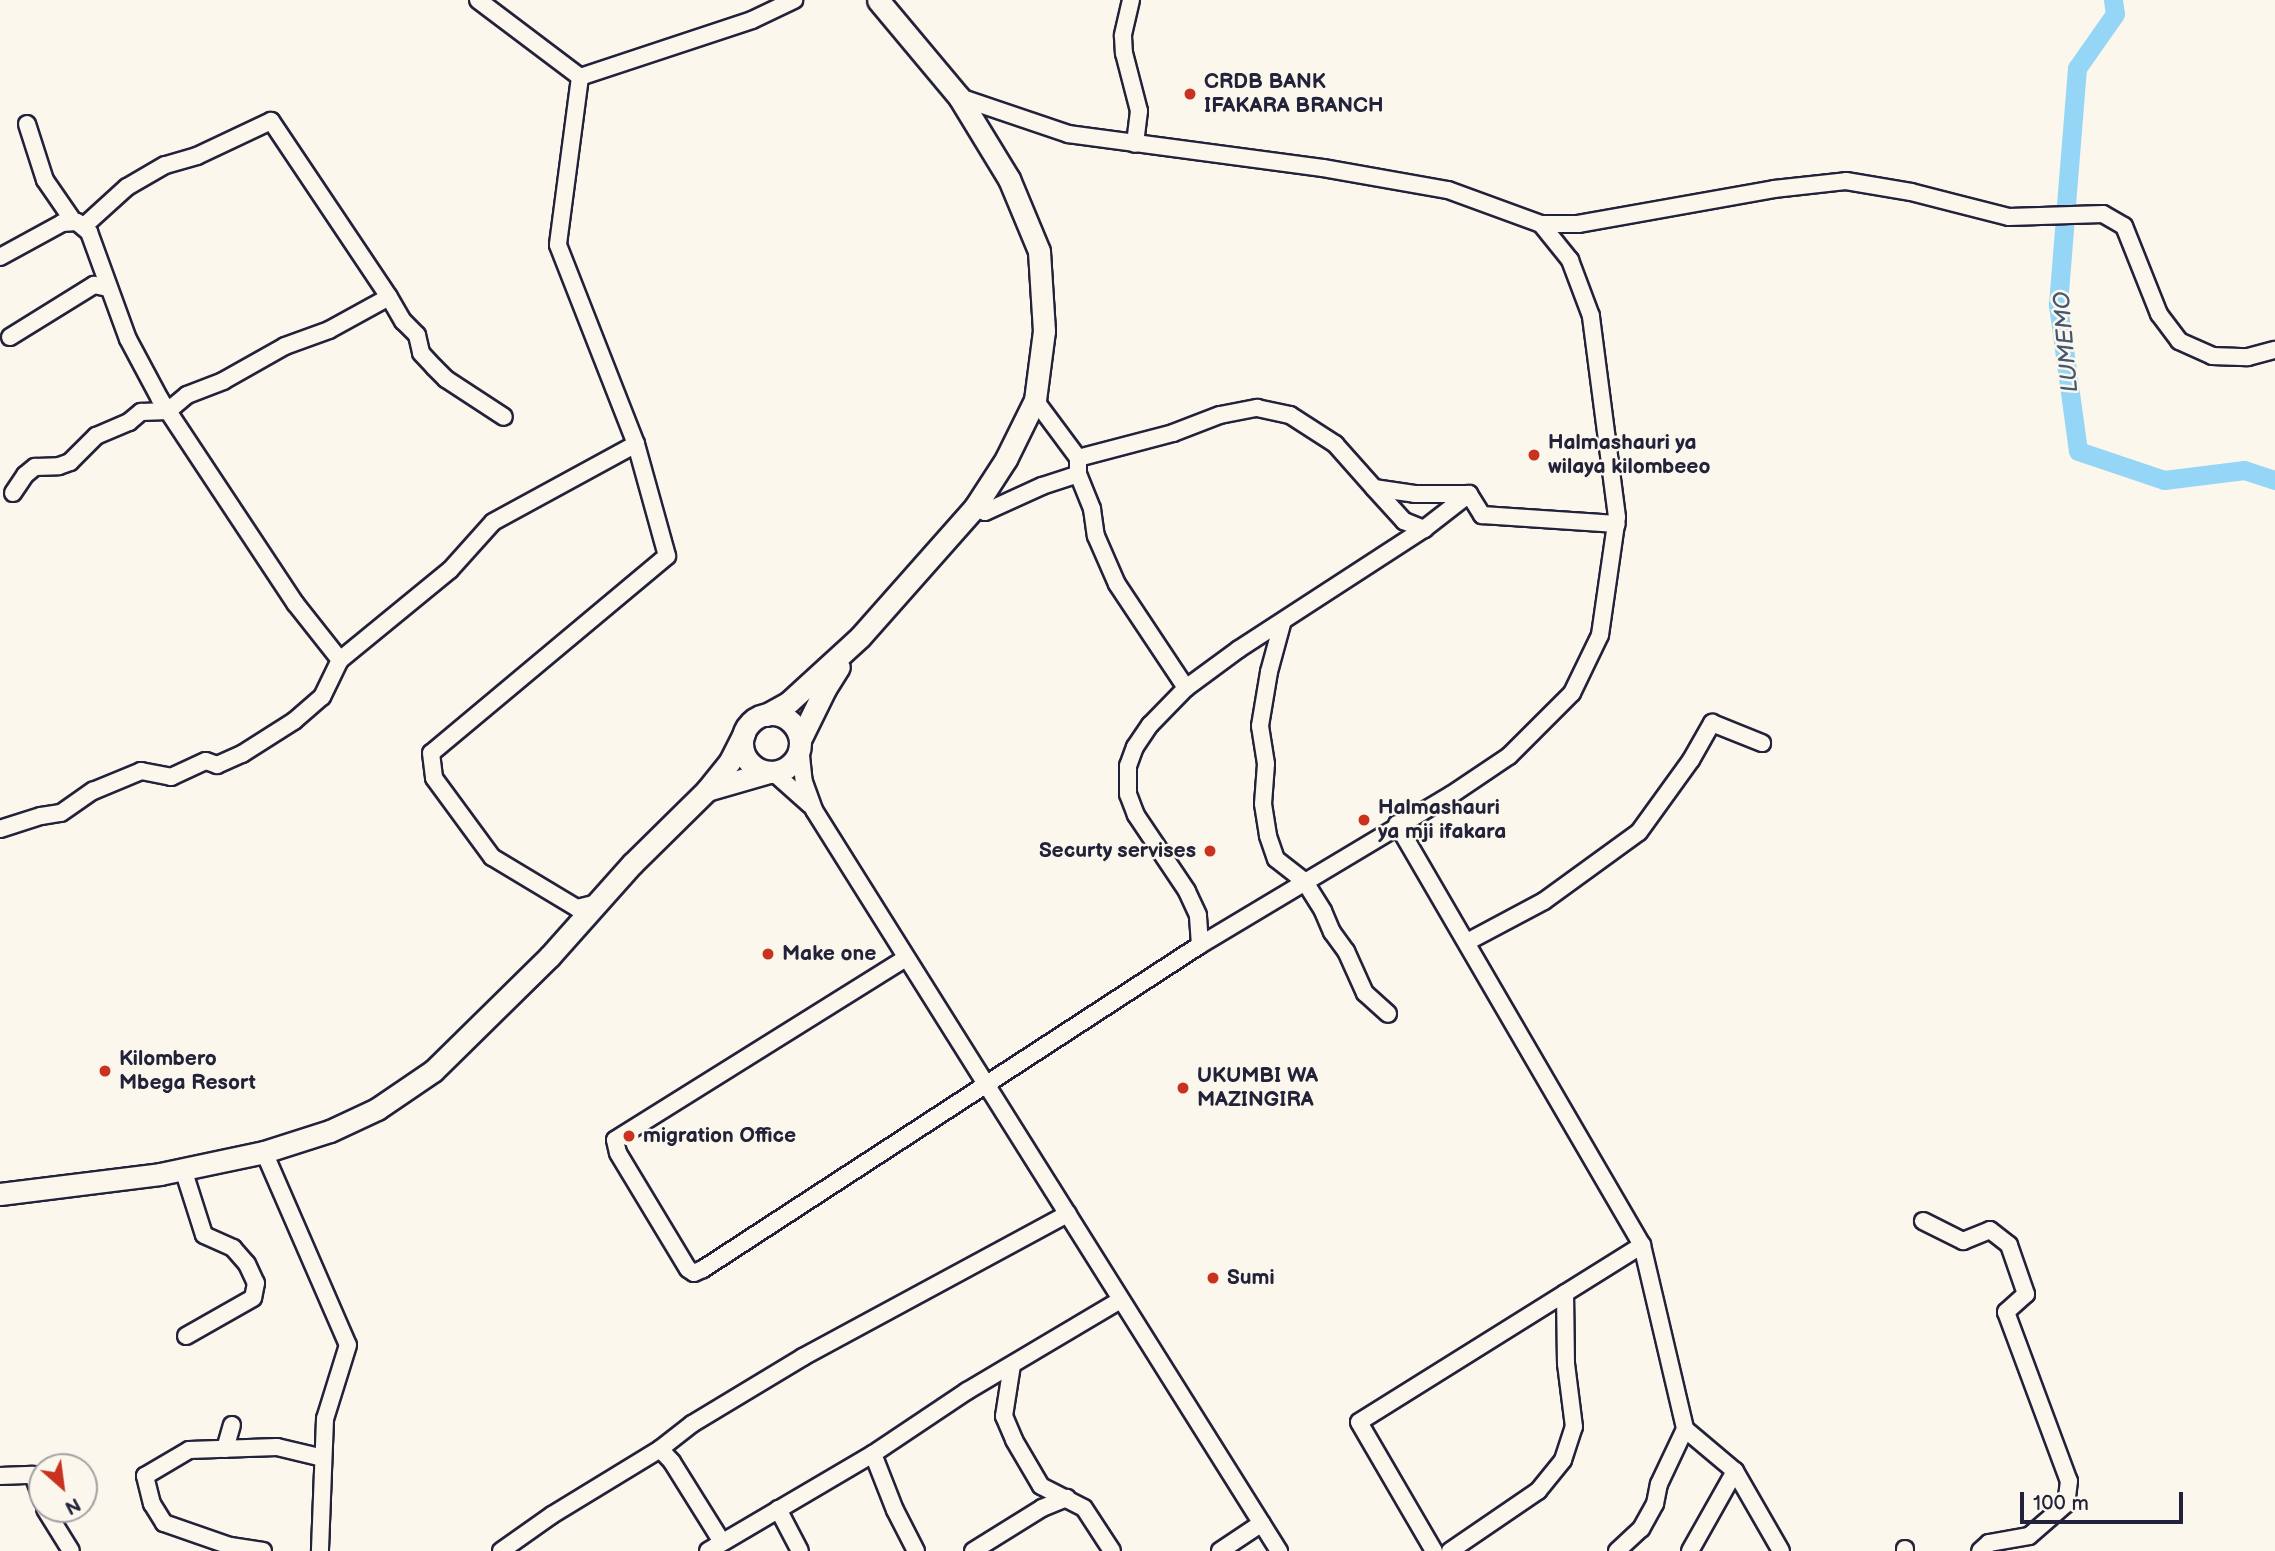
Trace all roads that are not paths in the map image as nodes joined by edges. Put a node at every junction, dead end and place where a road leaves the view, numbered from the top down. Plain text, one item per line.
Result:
1 (478, 0) edge
2 (794, 0) edge
3 (878, 0) edge
4 (1131, 0) edge
5 (579, 77) junction
6 (959, 97) junction
7 (27, 124) dead end
8 (1135, 144) junction
9 (79, 224) junction
10 (1541, 224) junction
11 (0, 257) edge
12 (108, 288) junction
13 (389, 297) junction
14 (10, 337) dead end
15 (2275, 350) edge
16 (1035, 400) junction
17 (168, 411) junction
18 (504, 416) dead end
19 (636, 444) junction
20 (1078, 466) junction
21 (1374, 488) junction
22 (13, 493) dead end
23 (1469, 494) junction
24 (975, 507) junction
25 (1617, 524) junction
26 (1424, 529) junction
27 (1282, 624) junction
28 (860, 637) junction
29 (340, 660) junction
30 (1186, 688) junction
31 (766, 715) junction
32 (744, 733) junction
33 (800, 743) junction
34 (1762, 743) dead end
35 (771, 772) junction
36 (706, 791) junction
37 (814, 810) junction
38 (1397, 824) junction
39 (0, 830) edge
40 (1305, 882) junction
41 (600, 902) junction
42 (1467, 942) junction
43 (1200, 945) junction
44 (906, 958) junction
45 (1388, 1014) dead end
46 (988, 1085) junction
47 (264, 1152) junction
48 (183, 1169) junction
49 (0, 1194) edge
50 (1068, 1214) junction
51 (1923, 1221) dead end
52 (1642, 1245) junction
53 (1565, 1293) junction
54 (1120, 1300) junction
55 (186, 1336) dead end
56 (1012, 1365) junction
57 (232, 1425) dead end
58 (1685, 1429) junction
59 (225, 1449) junction
60 (660, 1449) junction
61 (873, 1454) junction
62 (323, 1458) junction
63 (1735, 1471) junction
64 (28, 1475) edge
65 (0, 1476) edge
66 (1046, 1488) junction
67 (1067, 1498) junction
68 (1046, 1506) junction
69 (778, 1509) junction
70 (54, 1523) edge
71 (1262, 1523) junction
72 (2029, 1536) junction
73 (715, 1546) edge
74 (71, 1551) edge
75 (263, 1551) edge
76 (320, 1551) edge
77 (501, 1551) edge
78 (800, 1551) edge
79 (916, 1551) edge
80 (973, 1551) edge
81 (1112, 1551) edge
82 (1220, 1551) edge
83 (1279, 1551) edge
84 (1434, 1551) edge
85 (1450, 1551) edge
86 (1617, 1551) edge
87 (1690, 1551) edge
88 (1781, 1551) edge
89 (1980, 1551) edge
90 (2038, 1551) edge

1 - 5 street
2 - 5 street
3 - 6 main road
4 - 8 street
5 - 19 street
6 - 8 street
6 - 16 main road
7 - 9 street
8 - 10 street
9 - 11 street
9 - 12 street
9 - 13 street
10 - 15 street
10 - 25 street
12 - 14 street
12 - 17 street
13 - 17 street
13 - 18 street
16 - 20 street
16 - 24 main road
17 - 22 street
17 - 29 street
19 - 29 street
19 - 41 street
20 - 21 street
20 - 24 street
20 - 30 street
21 - 23 street
21 - 26 street
23 - 25 street
23 - 26 street
24 - 28 main road
25 - 38 street
26 - 27 street
27 - 30 street
27 - 40 street
28 - 31 main road
28 - 33 main road
29 - 39 street
30 - 43 street
31 - 32 main road
31 - 33 main road
32 - 35 main road
32 - 36 main road
33 - 35 main road
33 - 37 street
34 - 42 street
35 - 36 main road
35 - 37 street
36 - 41 main road
37 - 44 street
38 - 40 street
38 - 42 street
40 - 43 street
40 - 45 street
41 - 47 main road
42 - 52 street
43 - 46 street
44 - 46 street
44 - 46 street
46 - 50 street
47 - 48 main road
47 - 62 street
48 - 49 main road
48 - 55 street
50 - 54 street
50 - 60 street
51 - 72 street
52 - 53 street
52 - 58 street
53 - 84 street
53 - 85 street
54 - 56 street
54 - 71 street
56 - 61 street
56 - 66 street
57 - 59 street
58 - 63 street
58 - 86 street
59 - 62 street
59 - 75 street
60 - 73 street
60 - 77 street
61 - 69 street
61 - 79 street
62 - 76 street
63 - 87 street
63 - 88 street
64 - 65 street
66 - 67 street
66 - 68 street
67 - 68 street
67 - 81 street
68 - 80 street
69 - 73 street
69 - 78 street
70 - 74 street
71 - 82 street
71 - 83 street
72 - 89 street
72 - 90 street

